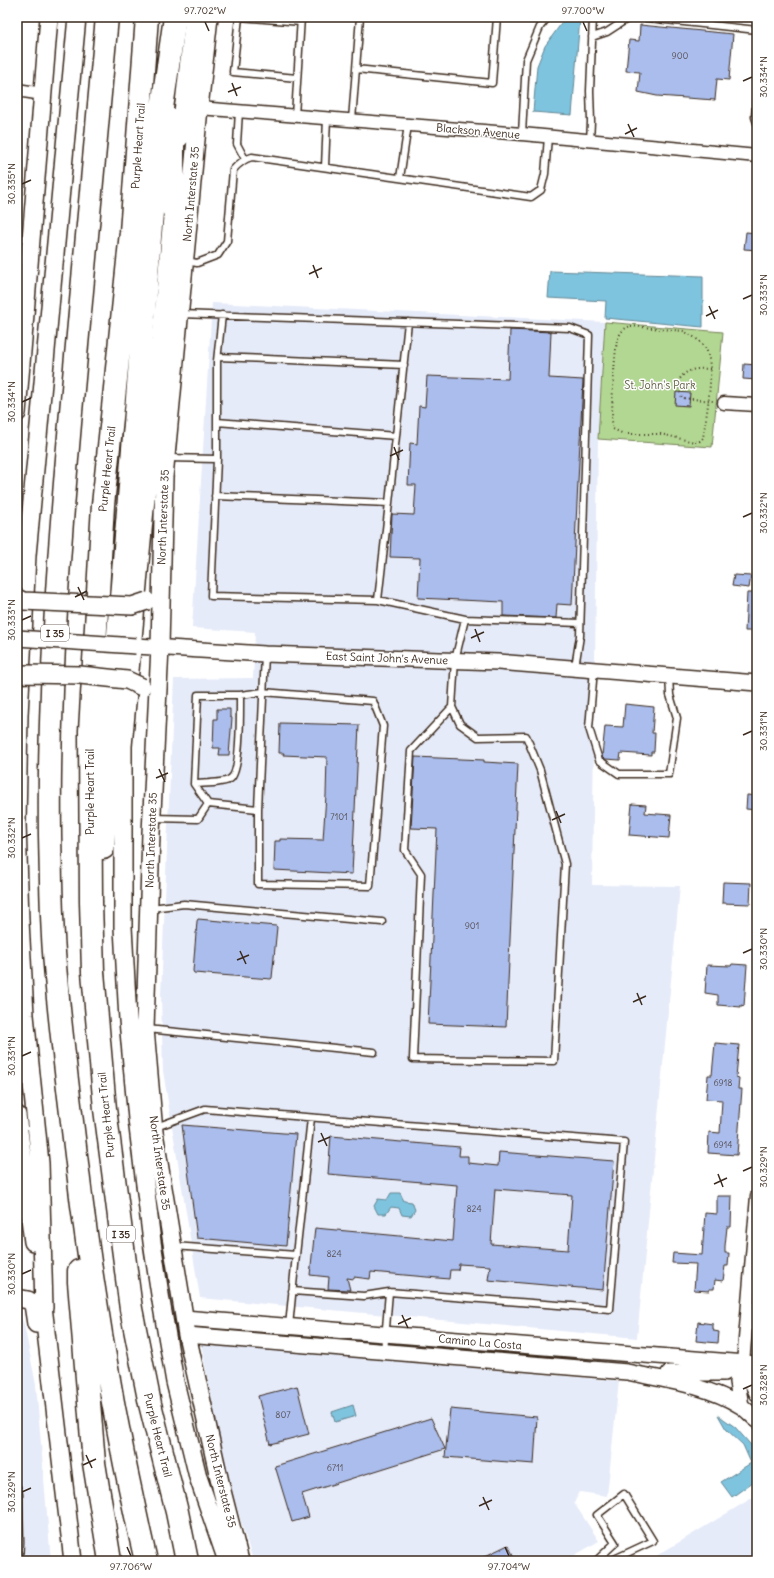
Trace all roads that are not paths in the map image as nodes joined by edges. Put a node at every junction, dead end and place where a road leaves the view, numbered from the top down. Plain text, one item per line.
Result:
1 (49, 17) edge
2 (77, 17) edge
3 (107, 17) edge
4 (147, 17) edge
5 (175, 17) edge
6 (194, 17) edge
7 (209, 17) edge
8 (360, 17) edge
9 (498, 17) edge
10 (548, 17) edge
11 (593, 17) edge
12 (637, 17) edge
13 (301, 19) edge
14 (757, 30) edge
15 (592, 37) junction
16 (356, 69) junction
17 (297, 78) junction
18 (757, 89) edge
19 (17, 90) edge
20 (43, 94) junction
21 (199, 108) junction
22 (239, 111) junction
23 (295, 116) junction
24 (327, 118) junction
25 (352, 120) junction
26 (757, 123) edge
27 (408, 125) junction
28 (522, 134) junction
29 (548, 137) junction
30 (590, 141) junction
31 (757, 156) edge
32 (245, 159) junction
33 (325, 167) junction
34 (400, 178) junction
35 (162, 210) junction
36 (184, 261) junction
37 (180, 314) junction
38 (222, 315) junction
39 (408, 322) junction
40 (218, 357) junction
41 (404, 365) junction
42 (724, 403) dead end
43 (757, 405) edge
44 (17, 413) edge
45 (217, 422) junction
46 (396, 436) junction
47 (166, 458) junction
48 (217, 459) junction
49 (215, 496) junction
50 (389, 503) junction
51 (161, 588) junction
52 (17, 598) edge
53 (378, 600) junction
54 (465, 619) junction
55 (580, 623) junction
56 (17, 638) edge
57 (160, 647) junction
58 (265, 654) junction
59 (455, 660) junction
60 (575, 668) junction
61 (594, 670) junction
62 (17, 675) edge
63 (669, 676) junction
64 (757, 683) edge
65 (263, 692) junction
66 (240, 695) junction
67 (452, 707) junction
68 (157, 711) junction
69 (194, 784) junction
70 (208, 804) junction
71 (258, 809) junction
72 (152, 817) junction
73 (91, 902) junction
74 (149, 908) junction
75 (382, 922) dead end
76 (145, 1029) junction
77 (374, 1052) dead end
78 (17, 1115) edge
79 (311, 1118) junction
80 (154, 1127) junction
81 (21, 1149) junction
82 (757, 1196) edge
83 (17, 1199) edge
84 (81, 1204) junction
85 (173, 1246) junction
86 (296, 1255) junction
87 (292, 1291) junction
88 (389, 1292) junction
89 (17, 1298) edge
90 (44, 1308) junction
91 (184, 1318) junction
92 (289, 1326) junction
93 (385, 1334) junction
94 (187, 1335) junction
95 (384, 1352) junction
96 (750, 1364) edge
97 (627, 1372) junction
98 (757, 1393) edge
99 (741, 1406) junction
100 (757, 1420) edge
101 (17, 1487) edge
102 (19, 1561) edge
103 (62, 1561) edge
104 (73, 1561) edge
105 (110, 1561) edge
106 (146, 1561) edge
107 (187, 1561) edge
108 (227, 1561) edge
109 (240, 1561) edge
110 (596, 1561) edge
111 (610, 1561) edge

1 - 20 main road
2 - 90 main road
3 - 84 highway, I 35
4 - 73 highway, Purple Heart Trail / I 35
5 - 35 highway
6 - 35 main road
7 - 21 main road, North Interstate 35
8 - 16 lane
9 - 16 lane
10 - 28 lane
11 - 15 lane
12 - 14 lane
12 - 15 lane
13 - 17 lane
13 - 17 lane
15 - 30 lane
16 - 25 lane
17 - 23 lane
18 - 26 lane
19 - 20 street
20 - 44 main road
21 - 22 street, Blackson Avenue
21 - 36 main road, North Interstate 35
22 - 23 street, Blackson Avenue
22 - 32 lane
23 - 24 street, Blackson Avenue
24 - 25 street, Blackson Avenue
24 - 33 lane
25 - 27 street, Blackson Avenue
27 - 28 street, Blackson Avenue
27 - 34 lane
28 - 29 street, Blackson Avenue
29 - 30 street, Blackson Avenue
29 - 34 lane
30 - 31 street, Blackson Avenue
32 - 33 lane
32 - 36 lane
33 - 34 lane
35 - 73 highway
35 - 108 main road
36 - 37 main road, North Interstate 35
37 - 38 lane
37 - 47 main road, North Interstate 35
38 - 39 lane
38 - 40 lane
39 - 41 lane
39 - 55 lane
40 - 41 lane
40 - 45 lane
41 - 46 lane
42 - 43 street
45 - 46 lane
45 - 48 lane
46 - 50 lane
47 - 48 lane
47 - 51 main road, North Interstate 35
48 - 49 lane
49 - 50 lane
49 - 53 lane
50 - 53 lane
51 - 52 main road, bridge
51 - 57 main road, North Interstate 35
53 - 54 lane
54 - 55 lane
54 - 59 lane
55 - 60 lane
56 - 57 street, East Saint John's Avenue, bridge
57 - 58 street, East Saint John's Avenue
57 - 68 main road, North Interstate 35
58 - 59 street, East Saint John's Avenue
58 - 65 lane
59 - 60 street, East Saint John's Avenue
59 - 67 lane
60 - 61 street, East Saint John's Avenue
61 - 63 street, East Saint John's Avenue
61 - 63 lane
62 - 68 main road, bridge
63 - 64 street, East Saint John's Avenue
65 - 66 lane
65 - 71 lane
65 - 71 lane
66 - 69 lane
66 - 69 lane
67 - 67 lane
68 - 72 main road, North Interstate 35
69 - 70 lane
70 - 71 lane
70 - 72 lane
72 - 74 main road, North Interstate 35
73 - 107 highway, Purple Heart Trail / I 35
74 - 75 lane
74 - 76 main road, North Interstate 35
76 - 77 lane
76 - 80 main road, North Interstate 35
78 - 81 main road
79 - 80 lane
79 - 86 lane
79 - 88 lane
80 - 85 main road, North Interstate 35
81 - 83 street
81 - 90 main road
82 - 96 street
84 - 105 highway
84 - 106 highway, I 35
85 - 86 lane
85 - 91 main road, North Interstate 35
86 - 87 lane
87 - 88 lane
87 - 92 lane
88 - 93 lane
89 - 103 main road
90 - 104 main road
91 - 92 street, Camino La Costa
91 - 94 main road, North Interstate 35
92 - 93 street, Camino La Costa
93 - 95 lane
93 - 96 street, Camino La Costa
94 - 95 street, Camino La Costa
94 - 109 main road, North Interstate 35
95 - 97 street, Camino La Costa
96 - 97 street
96 - 98 street
96 - 99 street
97 - 99 street, Camino La Costa
99 - 100 street, Camino La Costa
101 - 102 lane
110 - 111 lane

